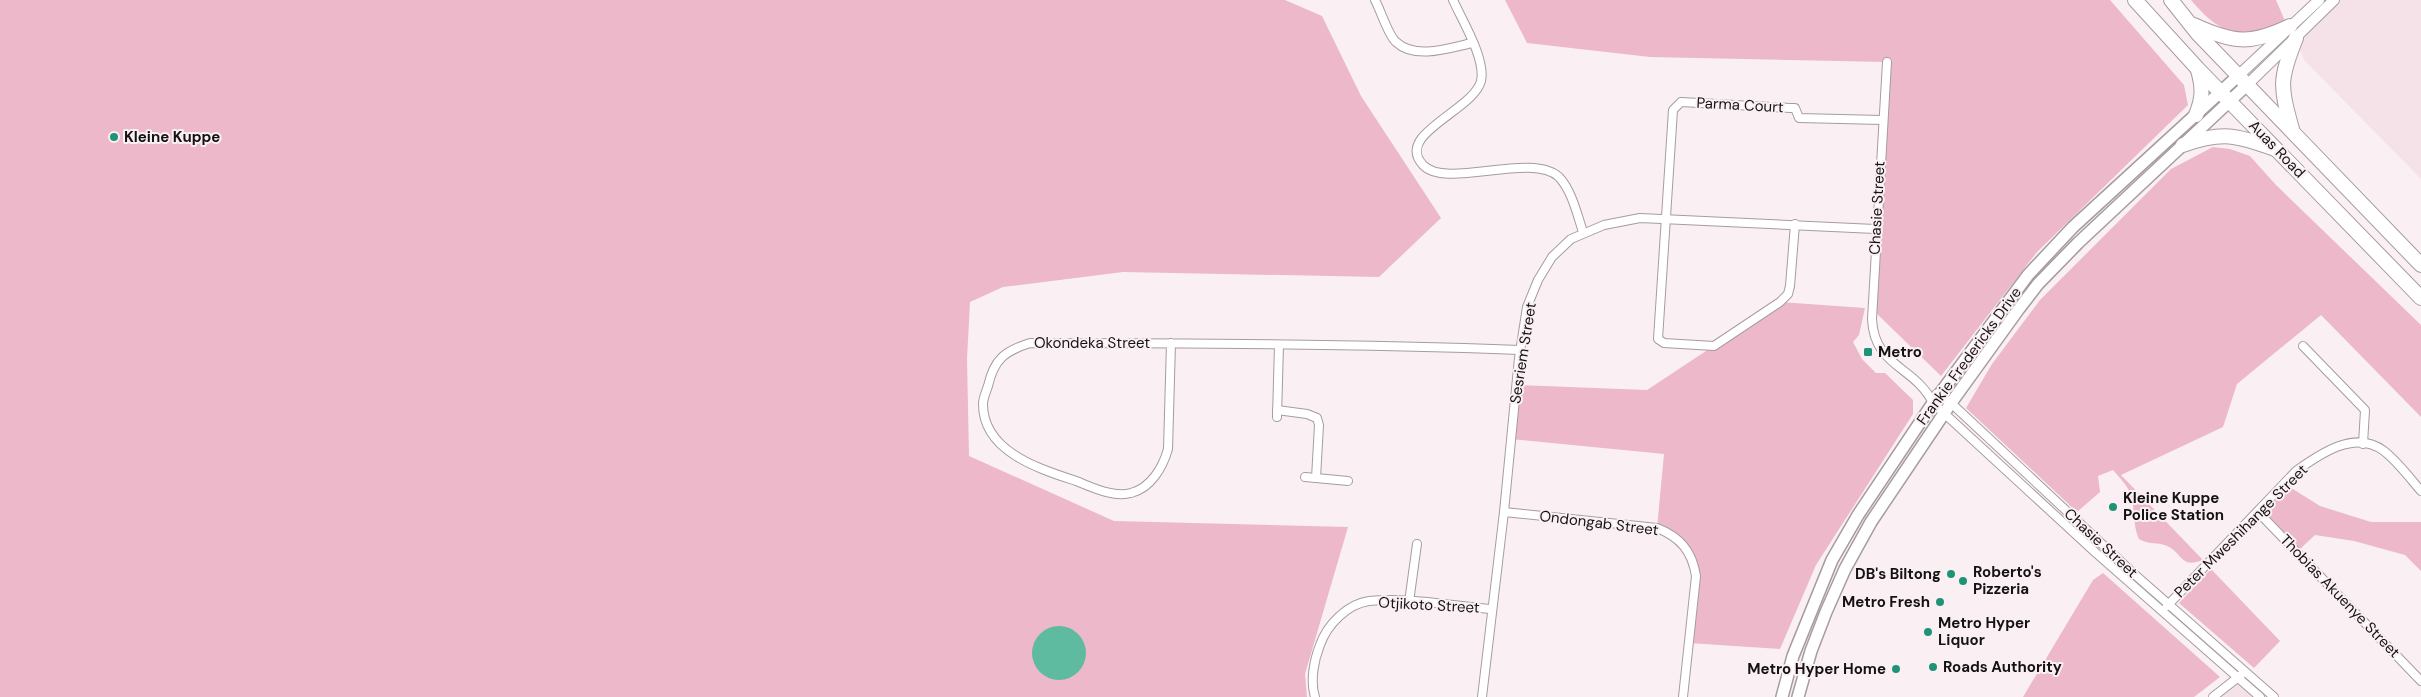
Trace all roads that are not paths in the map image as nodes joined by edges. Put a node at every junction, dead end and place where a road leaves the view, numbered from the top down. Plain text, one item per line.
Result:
1 (1375, 0) edge
2 (1452, 0) edge
3 (2134, 0) edge
4 (2171, 0) edge
5 (2319, 0) edge
6 (2334, 0) edge
7 (2189, 22) junction
8 (2293, 32) junction
9 (1472, 43) junction
10 (1886, 62) dead end
11 (2198, 69) junction
12 (2243, 79) junction
13 (2226, 96) junction
14 (2196, 115) junction
15 (1882, 120) junction
16 (2293, 131) junction
17 (2183, 145) junction
18 (2278, 150) junction
19 (1665, 219) junction
20 (1795, 224) junction
21 (1875, 229) junction
22 (1583, 232) junction
23 (2421, 266) edge
24 (2421, 298) edge
25 (1172, 343) junction
26 (1279, 345) junction
27 (2303, 346) dead end
28 (1520, 350) junction
29 (1936, 399) junction
30 (1948, 408) junction
31 (2363, 444) junction
32 (1305, 477) dead end
33 (1316, 478) junction
34 (1348, 481) dead end
35 (2421, 491) edge
36 (1504, 512) junction
37 (2258, 512) junction
38 (1417, 544) dead end
39 (1409, 602) junction
40 (2169, 604) junction
41 (1491, 609) junction
42 (2162, 611) junction
43 (2245, 672) junction
44 (2238, 678) junction
45 (2421, 681) edge
46 (1315, 697) edge
47 (1482, 697) edge
48 (1683, 697) edge
49 (1782, 697) edge
50 (1798, 697) edge
51 (2213, 697) edge
52 (2260, 697) edge
53 (2274, 697) edge

1 - 9 street
2 - 9 street
3 - 11 highway, Auas Road
4 - 7 highway, Auas Road
5 - 8 street
6 - 8 street
7 - 8 highway
7 - 12 highway, Auas Road
8 - 12 street
8 - 16 highway
9 - 22 street
10 - 15 street, Chasie Street
11 - 13 highway, Auas Road
11 - 14 highway
12 - 13 main road, Frankie Fredericks Drive
12 - 16 highway, Auas Road
13 - 14 main road, Frankie Fredericks Drive
13 - 17 main road, Frankie Fredericks Drive
13 - 18 highway, Auas Road
14 - 29 main road, Frankie Fredericks Drive
15 - 19 street, Parma Court
15 - 21 street, Chasie Street
16 - 23 highway, Auas Road
17 - 18 highway
17 - 30 main road, Frankie Fredericks Drive
18 - 24 highway, Auas Road
19 - 20 street, Sesriem Street
19 - 20 street
19 - 22 street, Sesriem Street
20 - 21 street, Sesriem Street
21 - 29 street, Chasie Street
22 - 28 street, Sesriem Street
25 - 25 street, Okondeka Street
25 - 26 street, Okondeka Street
26 - 28 street, Okondeka Street
26 - 33 street
27 - 31 street
28 - 36 street, Sesriem Street
29 - 30 street, Chasie Street
29 - 49 main road, Frankie Fredericks Drive
30 - 40 street, Chasie Street
30 - 42 street, Chasie Street
30 - 50 main road, Frankie Fredericks Drive
31 - 35 street, Peter Mweshihange Street
31 - 37 street, Peter Mweshihange Street
32 - 33 street
33 - 34 street
36 - 41 street, Sesriem Street
36 - 48 street, Ondongab Street
37 - 40 street, Peter Mweshihange Street
37 - 45 street, Thobias Akuenye Street
38 - 39 street
39 - 41 street, Otjikoto Street
39 - 46 street, Otjikoto Street
40 - 42 street, Peter Mweshihange Street
40 - 43 street, Chasie Street
41 - 47 street, Sesriem Street
42 - 44 street, Chasie Street
43 - 44 street
43 - 53 street, Chasie Street
44 - 51 street
44 - 52 street, Chasie Street

